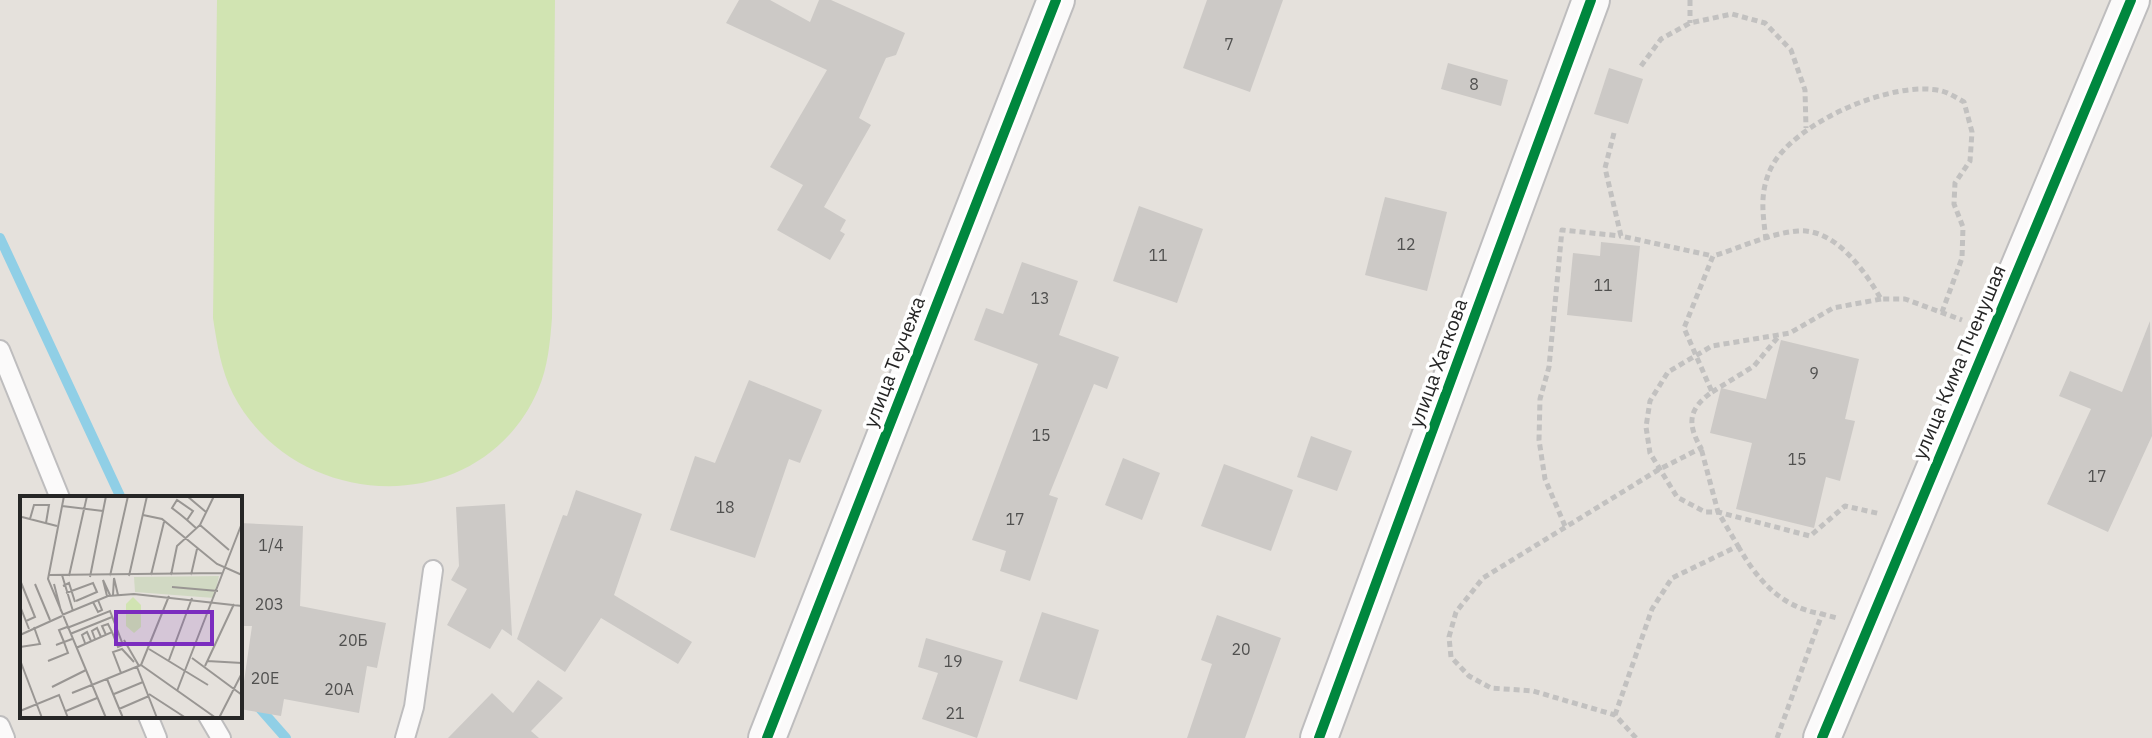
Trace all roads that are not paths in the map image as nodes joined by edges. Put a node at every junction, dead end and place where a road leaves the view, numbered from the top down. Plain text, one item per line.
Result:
1 (1056, 0) edge
2 (1591, 0) edge
3 (2131, 0) edge
4 (0, 350) edge
5 (59, 496) edge
6 (433, 570) dead end
7 (149, 718) edge
8 (209, 718) edge
9 (0, 726) edge
10 (5, 738) edge
11 (157, 738) edge
12 (221, 738) edge
13 (405, 738) edge
14 (767, 738) edge
15 (1319, 738) edge
16 (1822, 738) edge

1 - 14 street, улица Теучежа
2 - 15 street, улица Хаткова
3 - 16 street, улица Кима Пченушая
4 - 5 lane
6 - 13 lane
7 - 11 lane
8 - 12 lane
9 - 10 lane

